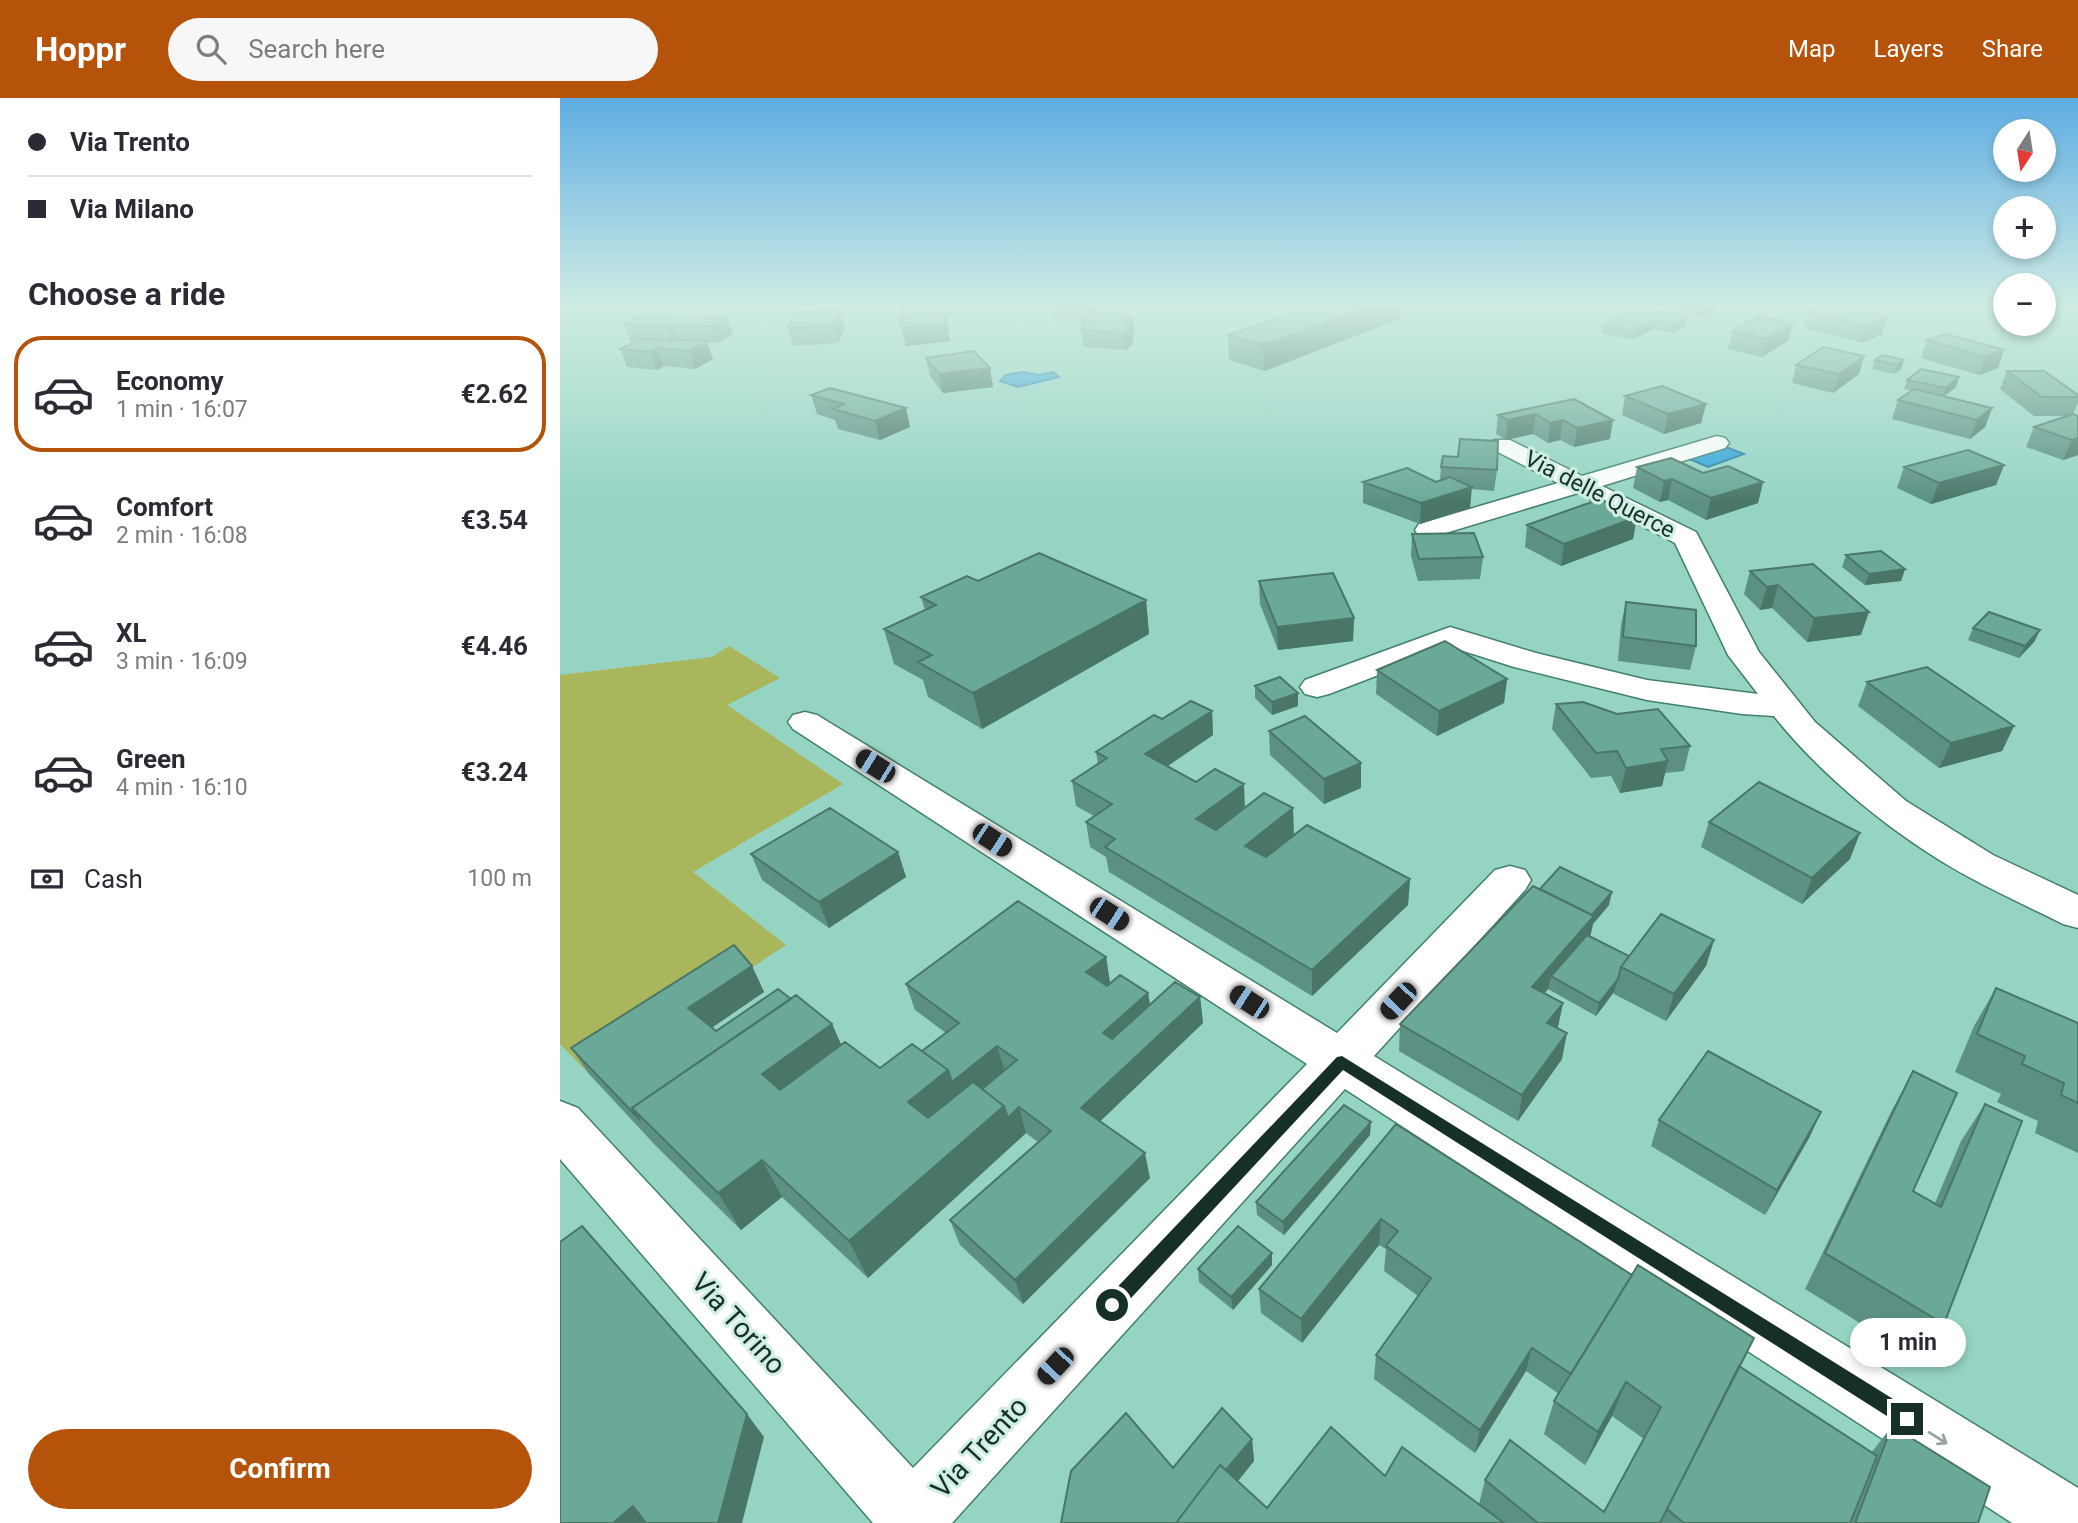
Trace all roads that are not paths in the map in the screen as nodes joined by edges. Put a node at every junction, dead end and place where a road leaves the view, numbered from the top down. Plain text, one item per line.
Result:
1 (1717, 443) dead end
2 (1502, 445) dead end
3 (1583, 484) junction
4 (1429, 530) dead end
5 (1317, 687) dead end
6 (1785, 706) junction
7 (805, 722) dead end
8 (1510, 880) dead end
9 (2078, 913) edge
10 (1342, 1061) junction
11 (560, 1123) edge
12 (913, 1521) edge
13 (2072, 1523) edge

1 - 3 street
2 - 3 street, Via delle Querce
3 - 4 street
3 - 6 street, Via delle Querce
5 - 6 street
6 - 9 street, Via delle Querce
7 - 10 street
8 - 10 street, Via Trento
10 - 12 street, Via Trento
10 -> 13 street
11 - 12 street, Via Torino

